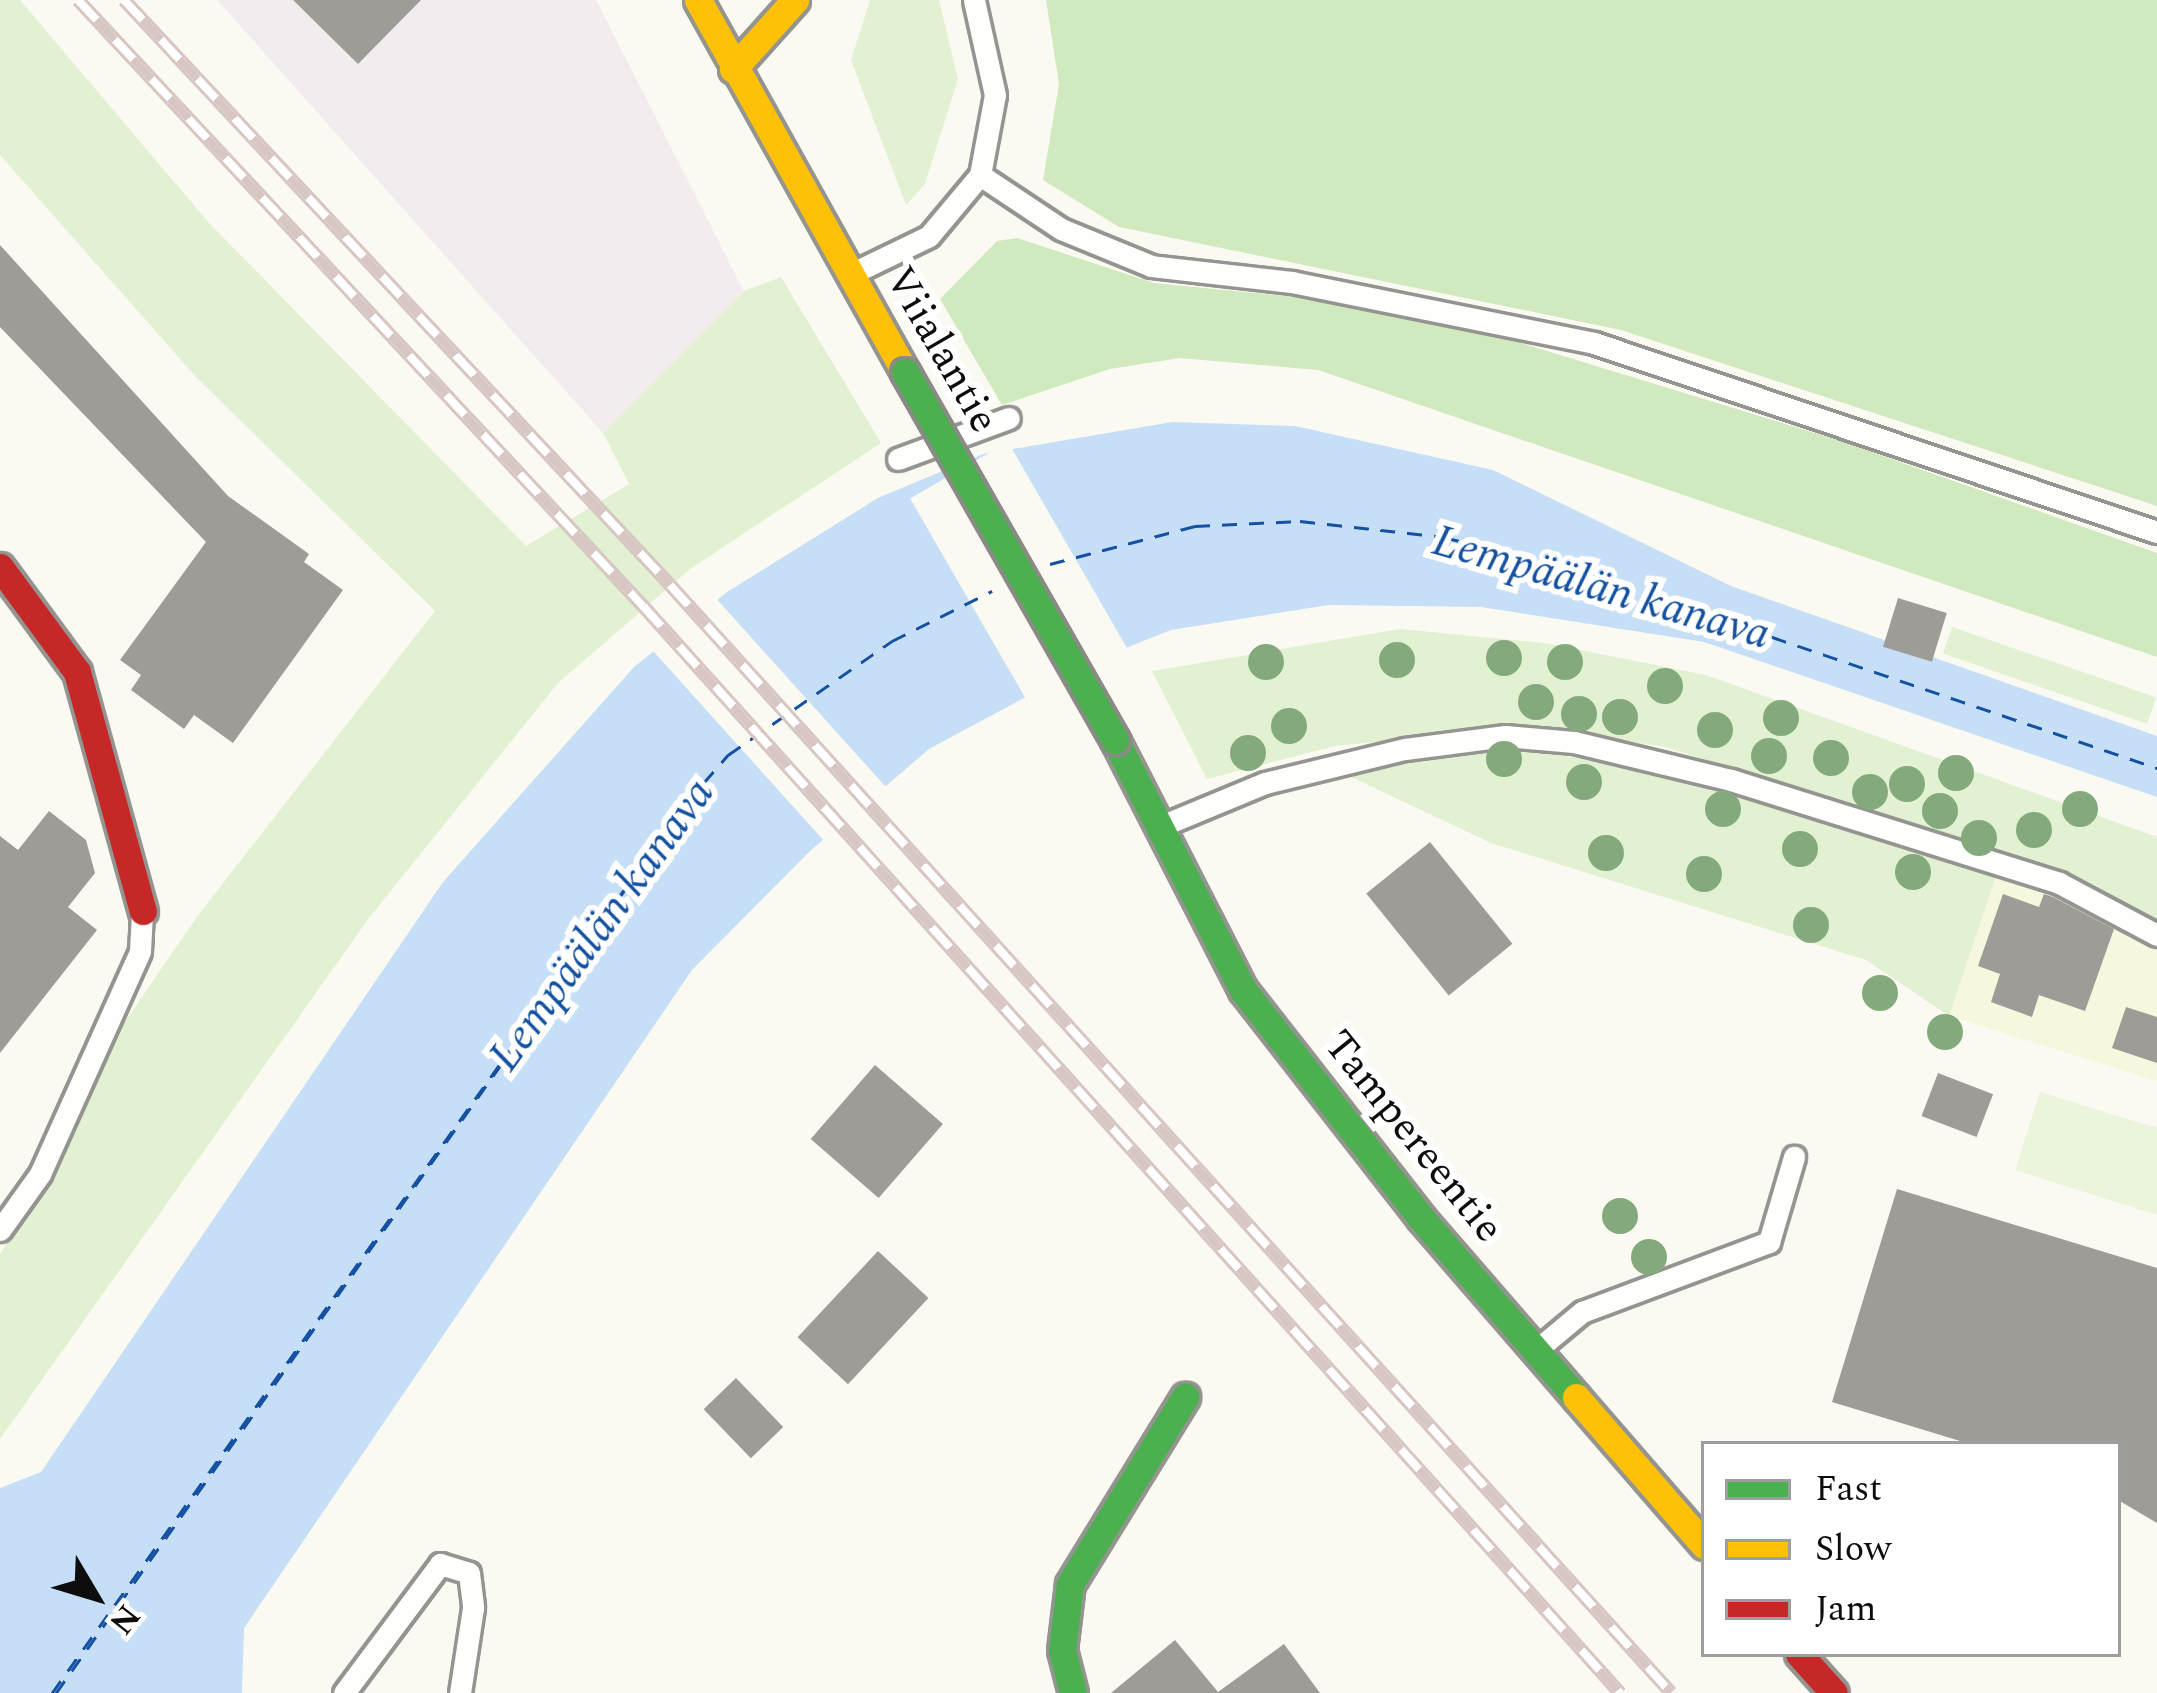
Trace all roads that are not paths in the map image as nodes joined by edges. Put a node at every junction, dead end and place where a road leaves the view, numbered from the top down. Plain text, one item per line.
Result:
1 (698, 0) edge
2 (795, 0) edge
3 (974, 0) edge
4 (733, 69) junction
5 (980, 175) junction
6 (849, 275) junction
7 (1009, 418) dead end
8 (898, 459) dead end
9 (2157, 532) edge
10 (0, 567) edge
11 (1115, 740) joint
12 (1154, 828) junction
13 (143, 910) joint
14 (2157, 935) edge
15 (1794, 1157) dead end
16 (0, 1230) edge
17 (1536, 1350) junction
18 (1185, 1397) dead end
19 (1701, 1542) edge
20 (1802, 1657) edge
21 (344, 1693) edge
22 (460, 1693) edge
23 (1073, 1693) edge
24 (1834, 1693) edge

1 - 4 main road, Viialantie
2 - 4 main road
3 - 5 lane
4 - 6 main road, Viialantie
5 - 6 lane
5 - 9 lane
6 - 11 main road, Viialantie, bridge
7 - 8 lane
10 - 13 main road
11 - 12 main road, Tampereentie
12 - 14 lane
12 - 17 main road, Tampereentie
13 - 16 lane
15 - 17 lane
17 - 19 main road, Tampereentie
18 - 23 main road
20 - 24 main road
21 - 22 lane

